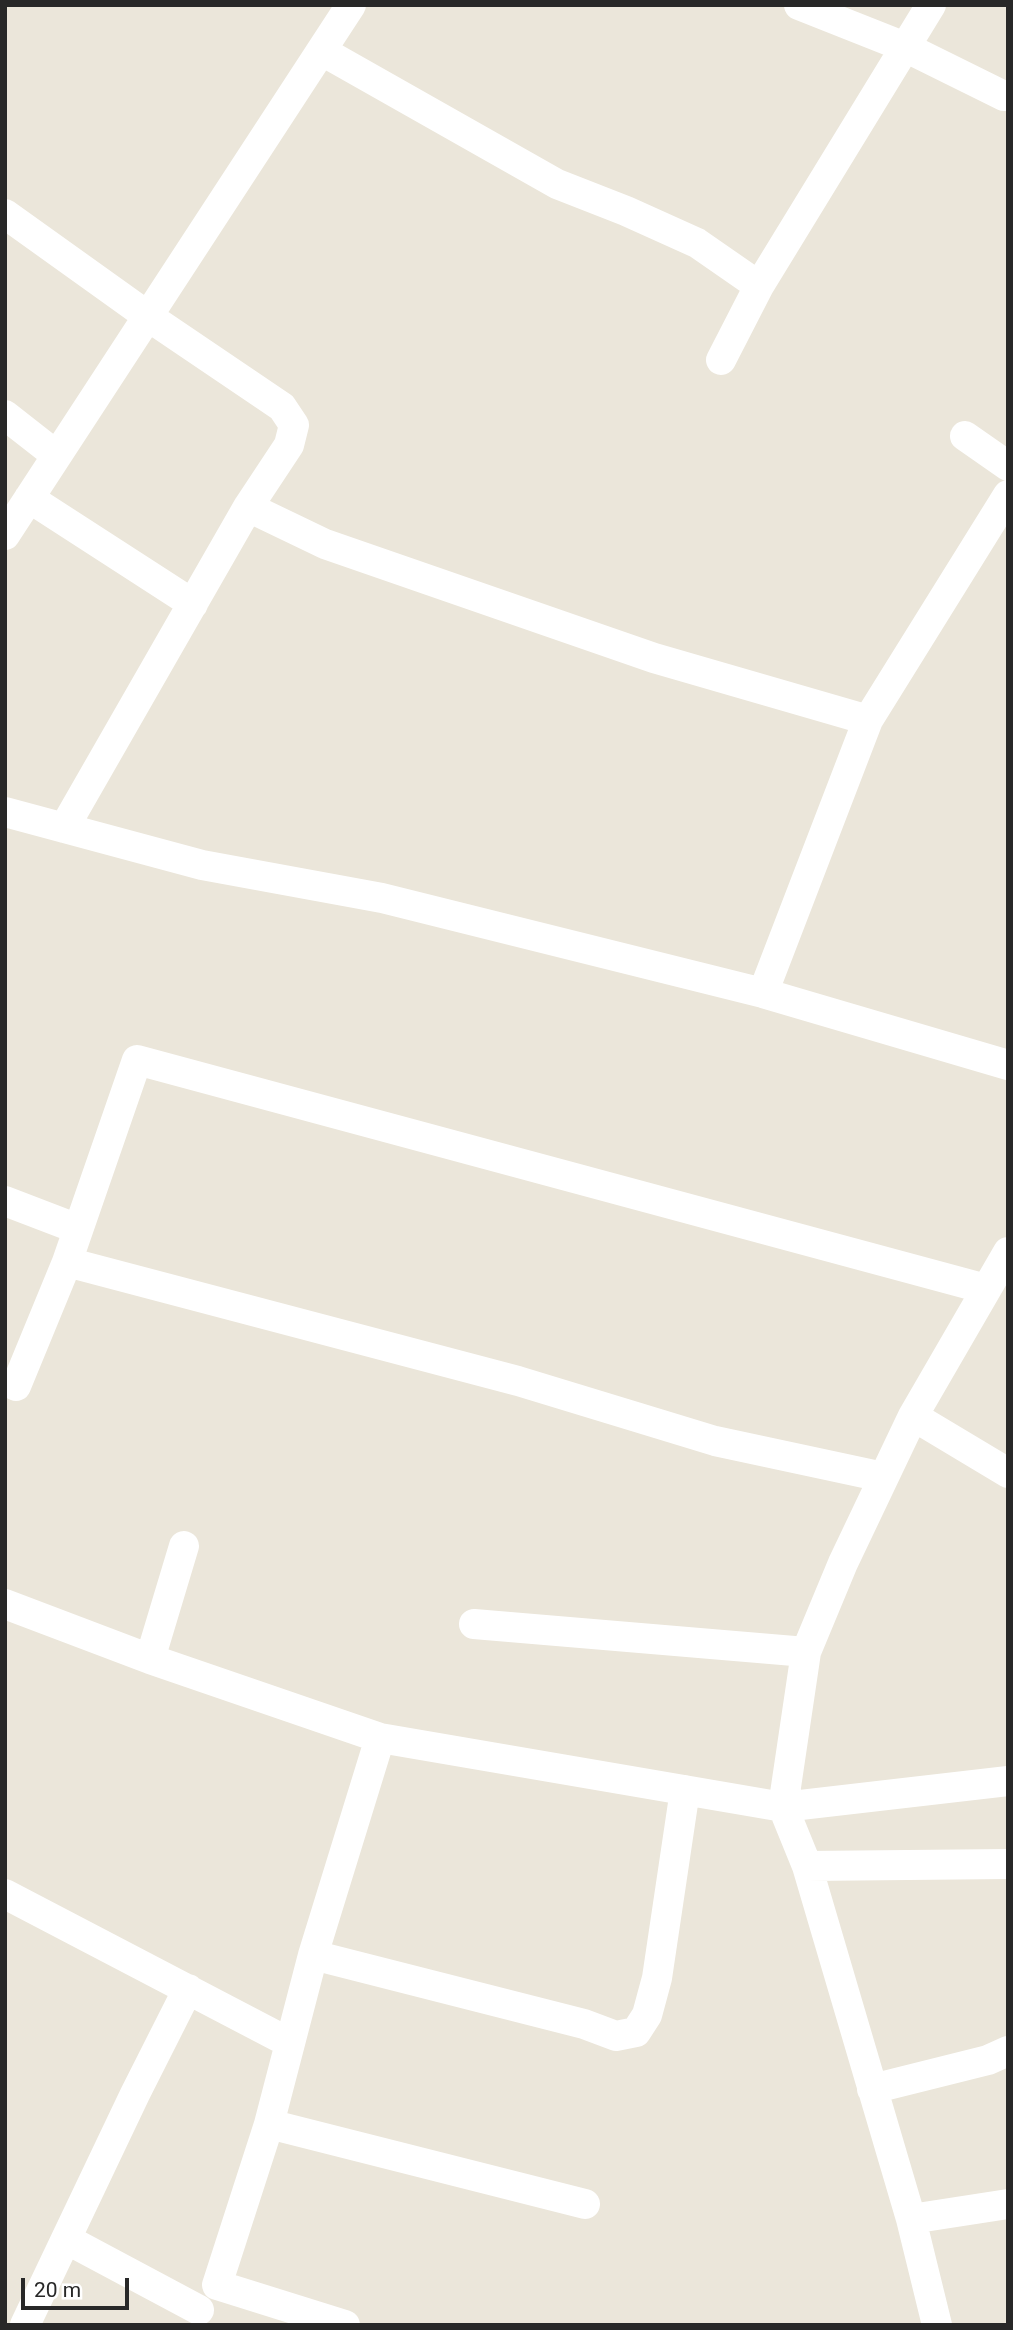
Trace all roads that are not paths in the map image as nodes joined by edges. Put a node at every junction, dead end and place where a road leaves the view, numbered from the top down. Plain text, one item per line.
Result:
1 (351, 5) edge
2 (799, 5) edge
3 (932, 5) edge
4 (905, 47) junction
5 (323, 51) junction
6 (1004, 96) dead end
7 (5, 214) edge
8 (759, 286) junction
9 (149, 317) junction
10 (721, 360) dead end
11 (5, 415) edge
12 (965, 436) dead end
13 (56, 455) junction
14 (1008, 466) edge
15 (1008, 495) edge
16 (29, 498) junction
17 (248, 507) junction
18 (5, 535) edge
19 (192, 604) junction
20 (868, 720) junction
21 (5, 812) edge
22 (64, 828) junction
23 (763, 993) junction
24 (1008, 1065) edge
25 (5, 1201) edge
26 (78, 1229) junction
27 (1008, 1252) edge
28 (67, 1262) junction
29 (986, 1289) junction
30 (16, 1386) dead end
31 (913, 1416) junction
32 (1008, 1473) edge
33 (883, 1477) junction
34 (184, 1546) dead end
35 (5, 1604) edge
36 (474, 1624) dead end
37 (806, 1653) junction
38 (150, 1660) junction
39 (380, 1738) junction
40 (1008, 1781) edge
41 (685, 1790) junction
42 (783, 1807) junction
43 (1008, 1864) edge
44 (807, 1866) junction
45 (5, 1894) edge
46 (313, 1955) junction
47 (188, 1989) junction
48 (290, 2043) junction
49 (1008, 2051) edge
50 (873, 2089) junction
51 (269, 2124) junction
52 (585, 2204) dead end
53 (1008, 2204) edge
54 (911, 2219) junction
55 (66, 2239) junction
56 (218, 2285) junction
57 (194, 2317) edge
58 (25, 2325) edge
59 (345, 2325) edge
60 (937, 2325) edge

1 - 5 street
2 - 4 street
3 - 4 street
4 - 6 street
4 - 8 street
5 - 8 street
5 - 9 street
7 - 9 street
8 - 10 street
9 - 13 street
9 - 17 street
11 - 13 street
12 - 14 street
13 - 16 street
15 - 20 street
16 - 18 street
16 - 19 street
17 - 19 street
17 - 20 street
19 - 22 street
20 - 23 street
21 - 22 street
22 - 23 street
23 - 24 street
25 - 26 street
26 - 28 street
26 - 29 street
27 - 29 street
28 - 30 street
28 - 33 street
29 - 31 street
31 - 32 street
31 - 33 street
33 - 37 street
34 - 38 street
35 - 38 street
36 - 37 street
37 - 42 street
38 - 39 street
39 - 41 street
39 - 46 street
40 - 42 street
41 - 42 street
41 - 46 street
42 - 44 street
43 - 44 street
44 - 50 street
45 - 47 street
46 - 48 street
47 - 48 street
47 - 55 street
48 - 51 street
49 - 50 street
50 - 54 street
51 - 52 street
51 - 56 street
53 - 54 street
54 - 60 street
55 - 57 street
55 - 58 street
56 - 57 street
56 - 59 street

